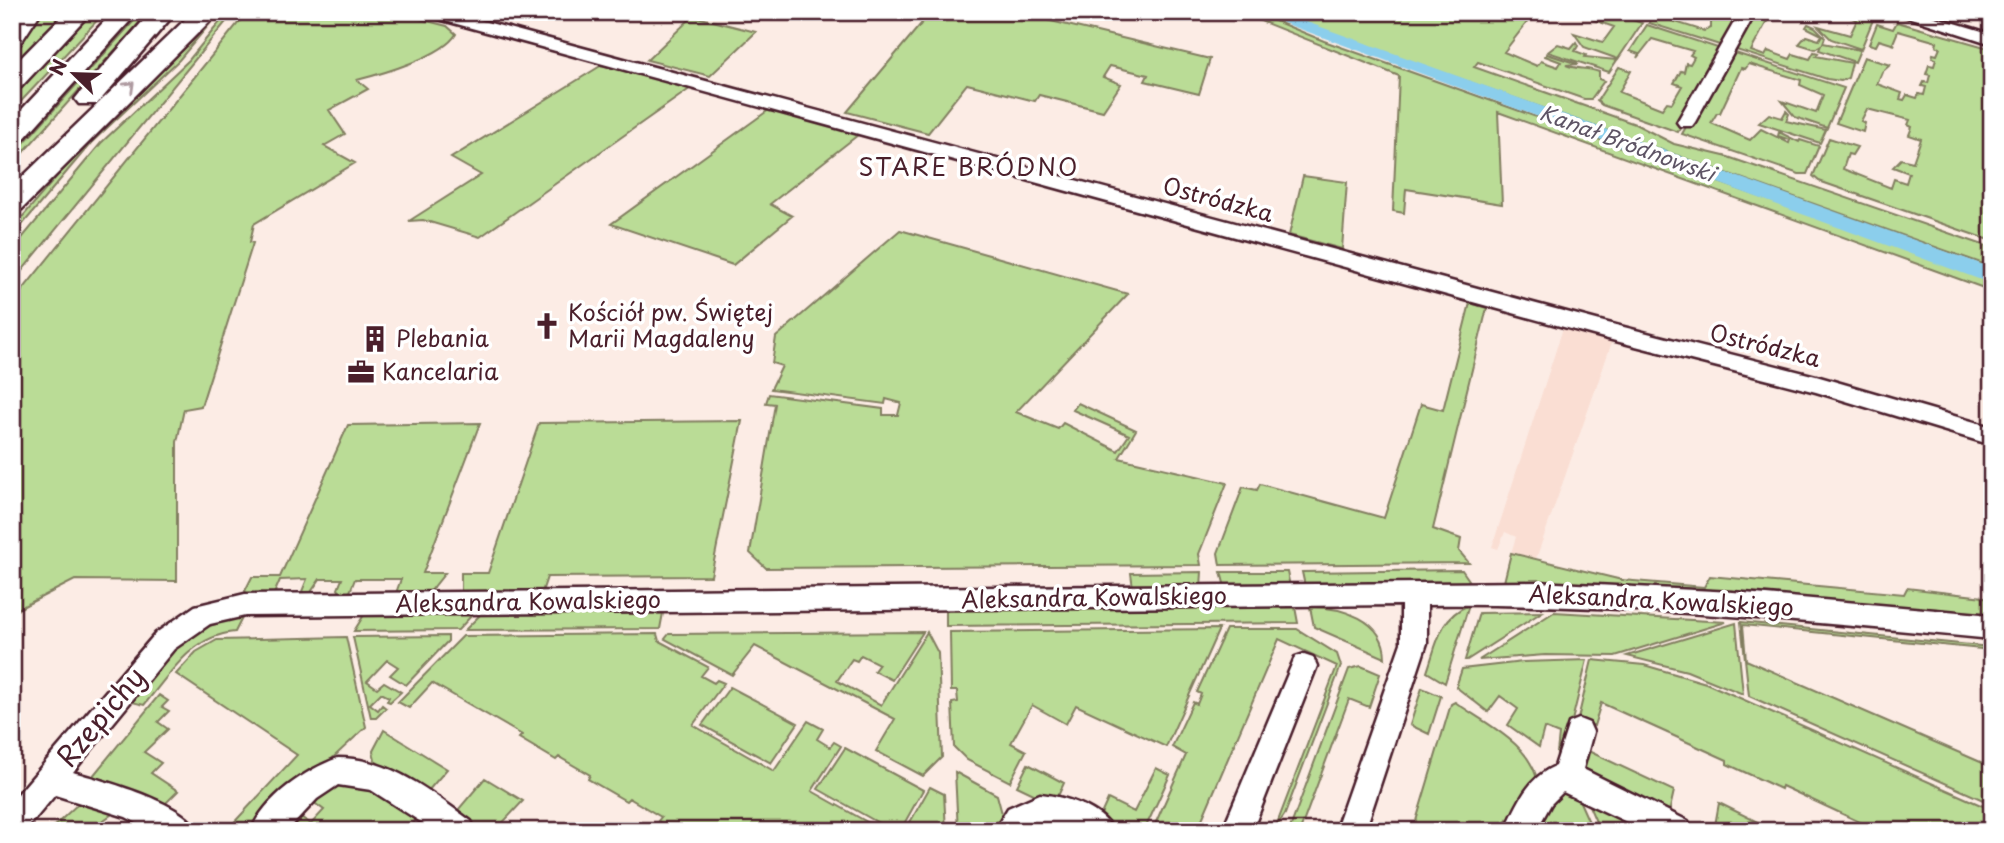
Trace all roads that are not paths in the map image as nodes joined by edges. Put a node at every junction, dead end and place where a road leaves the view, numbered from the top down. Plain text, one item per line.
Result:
1 (33, 12) edge
2 (79, 12) edge
3 (126, 12) edge
4 (164, 12) edge
5 (207, 12) edge
6 (430, 12) edge
7 (1748, 12) edge
8 (1900, 12) edge
9 (1922, 15) edge
10 (1984, 33) edge
11 (12, 43) edge
12 (12, 82) edge
13 (1686, 122) dead end
14 (12, 136) edge
15 (12, 185) edge
16 (12, 203) edge
17 (1992, 436) edge
18 (1411, 594) junction
19 (198, 617) joint
20 (1992, 627) edge
21 (1304, 666) dead end
22 (1579, 732) dead end
23 (1566, 777) junction
24 (49, 779) junction
25 (12, 824) edge
26 (182, 831) edge
27 (266, 831) edge
28 (461, 831) edge
29 (1009, 831) edge
30 (1098, 831) edge
31 (1237, 831) edge
32 (1350, 831) edge
33 (1520, 831) edge
34 (1678, 831) edge

1 - 11 street
2 - 12 highway
3 - 14 highway
4 - 15 highway
16 -> 5 highway
6 - 17 street, Ostródzka
7 - 13 street
8 - 9 street
9 - 10 street
18 - 19 street, Aleksandra Kowalskiego
18 - 20 street, Aleksandra Kowalskiego
18 - 32 street
19 - 24 street, Rzepichy
21 - 31 street
22 - 23 street
23 - 33 street
23 - 34 street
24 - 25 street, Rzepichy
24 - 26 street
27 - 28 street
29 - 30 street

